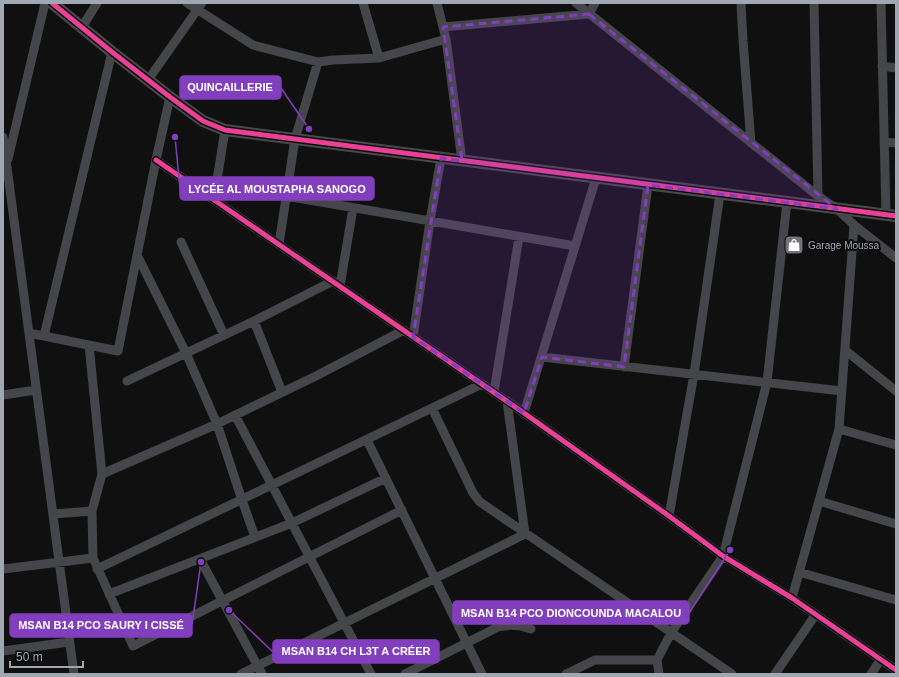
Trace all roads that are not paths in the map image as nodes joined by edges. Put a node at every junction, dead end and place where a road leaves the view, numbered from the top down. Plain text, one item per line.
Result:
1 (45, 3) edge
2 (52, 3) edge
3 (97, 3) edge
4 (187, 3) edge
5 (363, 3) edge
6 (437, 3) edge
7 (576, 3) edge
8 (595, 3) edge
9 (741, 3) edge
10 (814, 3) edge
11 (881, 3) edge
12 (200, 6) edge
13 (589, 14) junction
14 (82, 27) junction
15 (443, 27) junction
16 (446, 39) junction
17 (112, 52) junction
18 (379, 58) junction
19 (318, 62) junction
20 (882, 66) junction
21 (896, 68) edge
22 (148, 80) junction
23 (170, 97) junction
24 (225, 130) junction
25 (3, 137) edge
26 (295, 139) junction
27 (884, 142) junction
28 (751, 143) junction
29 (896, 143) edge
30 (440, 158) junction
31 (156, 160) junction
32 (462, 161) junction
33 (7, 165) junction
34 (596, 178) junction
35 (648, 185) junction
36 (720, 194) junction
37 (286, 196) junction
38 (818, 196) junction
39 (214, 199) junction
40 (787, 202) junction
41 (353, 208) junction
42 (837, 209) junction
43 (891, 216) edge
44 (430, 221) junction
45 (854, 225) junction
46 (519, 236) junction
47 (180, 242) dead end
48 (279, 244) junction
49 (575, 246) junction
50 (137, 255) junction
51 (896, 258) edge
52 (336, 284) junction
53 (254, 321) junction
54 (404, 330) junction
55 (29, 333) junction
56 (224, 335) junction
57 (44, 336) junction
58 (413, 337) junction
59 (89, 345) junction
60 (845, 350) junction
61 (186, 353) junction
62 (542, 357) junction
63 (624, 367) junction
64 (694, 374) junction
65 (126, 381) dead end
66 (767, 382) junction
67 (482, 384) junction
68 (36, 390) junction
69 (842, 391) junction
70 (896, 391) edge
71 (282, 392) junction
72 (494, 392) junction
73 (3, 395) edge
74 (507, 401) junction
75 (432, 408) junction
76 (524, 413) junction
77 (235, 415) junction
78 (217, 424) junction
79 (839, 429) junction
80 (367, 440) junction
81 (896, 446) edge
82 (102, 474) junction
83 (386, 478) junction
84 (272, 485) junction
85 (242, 500) junction
86 (819, 501) junction
87 (402, 510) junction
88 (92, 511) junction
89 (53, 514) junction
90 (669, 516) junction
91 (292, 523) junction
92 (896, 524) edge
93 (525, 534) junction
94 (255, 537) junction
95 (723, 556) junction
96 (310, 557) junction
97 (93, 558) junction
98 (200, 558) junction
99 (59, 562) junction
100 (3, 569) edge
101 (98, 569) junction
102 (799, 572) junction
103 (435, 578) junction
104 (109, 594) junction
105 (792, 598) junction
106 (896, 600) edge
107 (223, 601) junction
108 (816, 614) junction
109 (344, 623) junction
110 (531, 629) dead end
111 (671, 633) junction
112 (69, 642) junction
113 (467, 643) junction
114 (3, 651) edge
115 (881, 659) junction
116 (657, 660) junction
117 (260, 670) edge
118 (896, 670) edge
119 (74, 674) edge
120 (241, 674) edge
121 (371, 674) edge
122 (405, 674) edge
123 (482, 674) edge
124 (566, 674) edge
125 (659, 674) edge
126 (732, 674) edge
127 (776, 674) edge
128 (871, 674) edge

1 - 33 street
2 - 14 street
3 - 14 street
4 - 12 street
5 - 18 street
6 - 15 street
7 - 13 street
8 - 13 street
9 - 28 street
10 - 38 street
11 - 20 street
12 - 19 street
12 - 22 street
13 - 15 street
13 - 28 street
14 - 17 street
15 - 16 street
16 - 18 street
16 - 32 street
17 - 22 street
17 - 57 street
18 - 19 street
19 - 26 street
20 - 21 street
20 - 27 street
22 - 23 street
23 - 24 street
23 - 31 street
24 - 26 street
24 - 39 street
25 - 33 street
26 - 30 street
26 - 37 street
27 - 29 street
27 - 43 street
28 - 38 street
30 - 32 street
30 - 44 street
31 - 39 street
31 - 50 street
32 - 34 street
33 - 55 street
34 - 35 street
34 - 49 street
35 - 36 street
35 - 63 street
36 - 40 street
36 - 64 street
37 - 41 street
37 - 48 street
38 - 42 street
39 - 48 street
40 - 42 street
40 - 66 street
41 - 44 street
41 - 52 street
42 - 43 street
42 - 45 street
44 - 46 street
44 - 58 street
45 - 51 street
45 - 60 street
46 - 49 street
46 - 72 street
47 - 56 street
48 - 52 street
49 - 62 street
50 - 59 street
50 - 61 street
52 - 53 street
52 - 54 street
53 - 56 street
53 - 71 street
54 - 58 street
54 - 71 street
55 - 57 street
55 - 68 street
56 - 61 street
57 - 59 street
58 - 67 street
59 - 82 street
60 - 69 street
60 - 70 street
61 - 65 street
61 - 78 street
62 - 63 street
62 - 76 street
63 - 64 street
64 - 66 street
64 - 90 street
66 - 69 street
66 - 95 street
67 - 72 street
67 - 75 street
68 - 73 street
68 - 89 street
69 - 79 street
71 - 77 street
72 - 74 street
74 - 76 street
74 - 93 street
75 - 80 street
75 - 93 street
76 - 90 street
77 - 78 street
77 - 84 street
78 - 82 street
78 - 85 street
79 - 81 street
79 - 86 street
80 - 83 street
80 - 84 street
82 - 88 street
83 - 87 street
83 - 91 street
84 - 85 street
84 - 91 street
85 - 94 street
85 - 101 street
86 - 92 street
86 - 102 street
87 - 96 street
87 - 103 street
88 - 89 street
88 - 97 street
89 - 99 street
90 - 95 street
91 - 94 street
91 - 96 street
93 - 103 street
93 - 111 street
94 - 98 street
95 - 105 street
95 - 111 street
96 - 107 street
96 - 109 street
97 - 99 street
97 - 101 street
98 - 104 street
98 - 107 street
99 - 100 street
99 - 112 street
101 - 104 street
102 - 105 street
102 - 106 street
103 - 109 street
103 - 113 street
104 - 107 street
105 - 108 street
107 - 117 street
108 - 115 street
108 - 127 street
109 - 117 street
109 - 121 street
110 - 113 street
111 - 116 street
111 - 126 street
112 - 114 street
112 - 119 street
113 - 122 street
113 - 123 street
115 - 118 street
115 - 128 street
116 - 124 street
116 - 125 street
117 - 120 street

